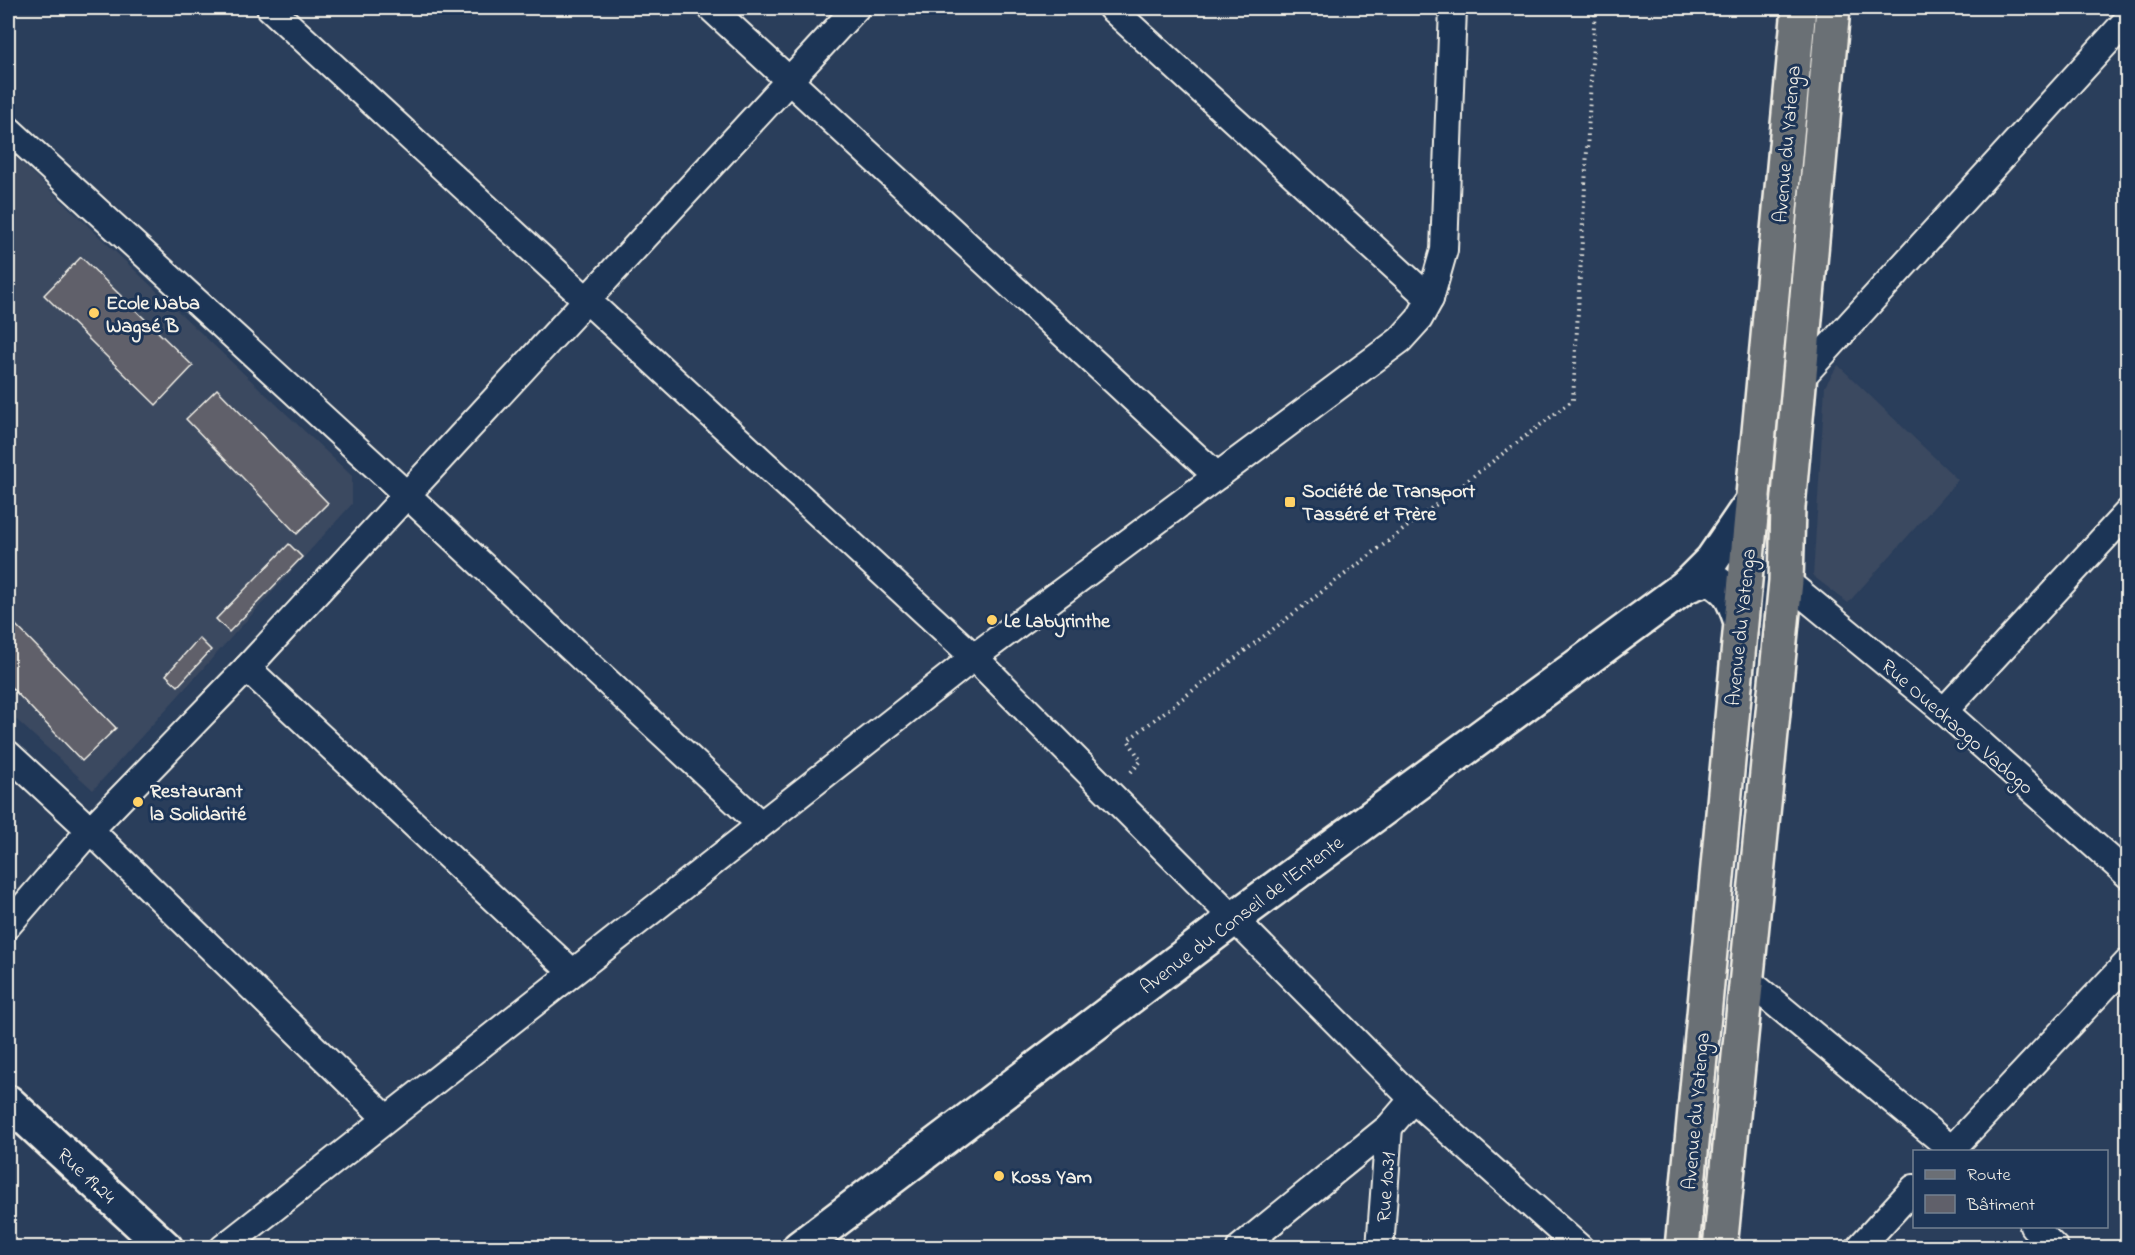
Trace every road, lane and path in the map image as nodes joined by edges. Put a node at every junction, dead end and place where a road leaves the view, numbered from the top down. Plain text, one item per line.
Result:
1 (270, 8) edge
2 (711, 8) edge
3 (856, 8) edge
4 (1111, 8) edge
5 (1453, 8) edge
6 (1595, 8) edge
7 (1799, 8) edge
8 (1833, 8) edge
9 (2127, 19) edge
10 (789, 80) junction
11 (8, 129) edge
12 (1430, 299) junction
13 (586, 300) junction
14 (1800, 379) junction
15 (1217, 476) junction
16 (407, 495) junction
17 (1753, 500) junction
18 (2127, 512) edge
19 (1786, 581) junction
20 (1686, 585) junction
21 (1740, 620) junction
22 (974, 657) junction
23 (247, 668) junction
24 (1944, 711) junction
25 (8, 754) edge
26 (1110, 794) junction
27 (760, 824) junction
28 (90, 830) junction
29 (2127, 875) edge
30 (1232, 920) junction
31 (8, 925) edge
32 (2127, 962) edge
33 (572, 972) junction
34 (1746, 979) junction
35 (1413, 1099) junction
36 (8, 1102) edge
37 (386, 1118) junction
38 (1389, 1127) junction
39 (1952, 1150) edge
40 (1913, 1189) edge
41 (2034, 1228) edge
42 (166, 1248) edge
43 (224, 1248) edge
44 (800, 1248) edge
45 (1240, 1248) edge
46 (1380, 1248) edge
47 (1580, 1248) edge
48 (1682, 1248) edge
49 (1720, 1248) edge
50 (1859, 1248) edge
51 (2055, 1248) edge

1 - 13 street
2 - 10 street
3 - 10 street
4 - 12 street
5 - 12 street
6 - 26 path
7 - 17 main road, Avenue du Yatenga
8 - 14 main road, Avenue du Yatenga
9 - 14 street
10 - 13 street
10 - 15 street
11 - 16 street
12 - 15 street
13 - 16 street
13 - 22 street
14 - 19 main road, Avenue du Yatenga
15 - 22 street
16 - 23 street
16 - 27 street
17 - 20 street, Avenue du Conseil de l'Entente
17 - 21 main road, Avenue du Yatenga
18 - 24 street
19 - 24 street, Rue Ouedraogo Vadogo
19 - 34 main road, Avenue du Yatenga
20 - 21 street, Avenue du Conseil de l'Entente
20 - 30 street, Avenue du Conseil de l'Entente
21 - 48 main road, Avenue du Yatenga
22 - 26 street
22 - 27 street
23 - 28 street
23 - 33 street
24 - 29 street, Rue Ouedraogo Vadogo
25 - 28 street
26 - 30 street
27 - 33 street
28 - 31 street
28 - 37 street
30 - 35 street
30 - 44 street, Avenue du Conseil de l'Entente
32 - 39 street
33 - 37 street
34 - 39 street
34 - 49 main road, Avenue du Yatenga
35 - 38 street
35 - 47 street
36 - 42 street, Rue 19.24
37 - 43 street
38 - 45 street
38 - 46 street, Rue 10.31
40 - 50 street
41 - 51 street

